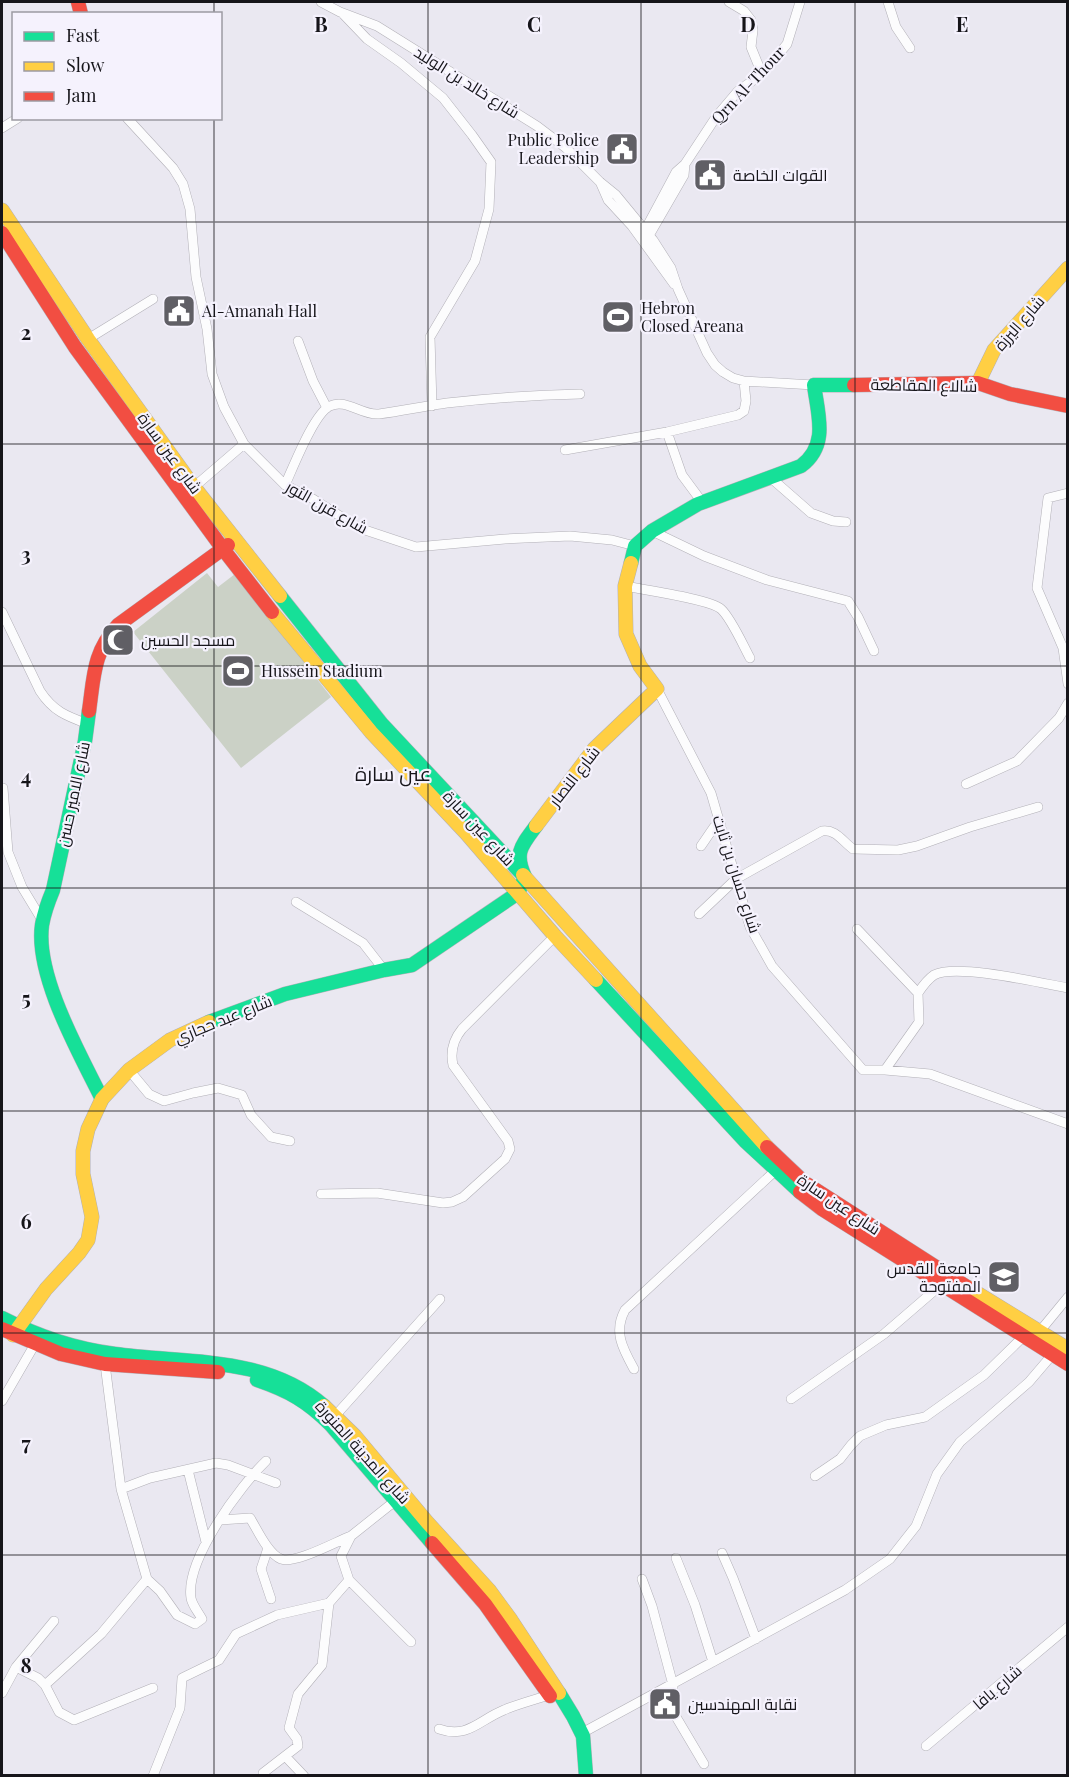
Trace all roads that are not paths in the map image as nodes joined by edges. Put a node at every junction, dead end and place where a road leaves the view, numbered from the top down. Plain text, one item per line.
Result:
1 (321, 2) edge
2 (729, 2) edge
3 (800, 2) edge
4 (888, 2) edge
5 (340, 12) junction
6 (910, 48) dead end
7 (762, 74) junction
8 (15, 120) edge
9 (129, 120) edge
10 (2, 128) edge
11 (2, 210) edge
12 (2, 233) edge
13 (646, 236) junction
14 (1068, 268) edge
15 (153, 299) dead end
16 (88, 339) junction
17 (298, 340) dead end
18 (744, 381) junction
19 (978, 383) junction
20 (814, 385) junction
21 (580, 394) dead end
22 (432, 406) junction
23 (1068, 406) edge
24 (327, 408) junction
25 (668, 432) junction
26 (244, 444) junction
27 (565, 450) dead end
28 (771, 478) junction
29 (285, 485) junction
30 (195, 487) junction
31 (1068, 493) edge
32 (702, 502) junction
33 (846, 522) dead end
34 (652, 531) junction
35 (235, 540) junction
36 (635, 546) junction
37 (223, 549) junction
38 (625, 586) junction
39 (2, 612) edge
40 (874, 651) dead end
41 (750, 658) dead end
42 (1068, 684) edge
43 (657, 689) junction
44 (1068, 703) edge
45 (88, 724) junction
46 (966, 784) dead end
47 (3, 788) dead end
48 (1038, 807) dead end
49 (721, 824) junction
50 (701, 846) dead end
51 (525, 878) junction
52 (736, 879) junction
53 (518, 893) junction
54 (296, 902) dead end
55 (699, 914) dead end
56 (42, 920) junction
57 (857, 929) dead end
58 (555, 936) junction
59 (384, 970) junction
60 (1068, 988) edge
61 (918, 993) junction
62 (129, 1070) junction
63 (885, 1070) junction
64 (102, 1099) junction
65 (1068, 1124) edge
66 (290, 1141) dead end
67 (775, 1171) junction
68 (321, 1194) dead end
69 (942, 1284) junction
70 (1068, 1297) edge
71 (440, 1299) dead end
72 (2, 1318) edge
73 (11, 1330) edge
74 (1040, 1331) junction
75 (1024, 1336) junction
76 (36, 1340) junction
77 (1059, 1349) edge
78 (105, 1364) junction
79 (1068, 1364) edge
80 (634, 1369) dead end
81 (791, 1399) dead end
82 (2, 1401) edge
83 (335, 1416) junction
84 (266, 1461) dead end
85 (188, 1470) junction
86 (252, 1475) junction
87 (815, 1476) dead end
88 (276, 1484) dead end
89 (121, 1489) junction
90 (395, 1501) junction
91 (220, 1520) junction
92 (351, 1536) junction
93 (206, 1542) junction
94 (268, 1548) junction
95 (722, 1553) dead end
96 (676, 1558) dead end
97 (147, 1579) junction
98 (642, 1579) dead end
99 (349, 1580) junction
100 (271, 1599) dead end
101 (328, 1603) junction
102 (54, 1621) dead end
103 (1068, 1627) edge
104 (756, 1639) junction
105 (411, 1642) dead end
106 (713, 1662) junction
107 (16, 1667) junction
108 (45, 1685) junction
109 (673, 1685) junction
110 (153, 1688) dead end
111 (2, 1693) edge
112 (549, 1695) junction
113 (439, 1728) dead end
114 (582, 1733) junction
115 (926, 1746) dead end
116 (285, 1756) junction
117 (704, 1764) dead end
118 (263, 1773) dead end
119 (153, 1776) edge
120 (304, 1776) edge
121 (579, 1776) edge
122 (586, 1776) edge

1 - 5 street, شارع خالد بن الوليد
2 - 7 street
3 - 7 street, Qrn Al-Thour
4 - 6 street
5 - 13 street, شارع خالد بن الوليد
5 - 22 street
7 - 13 street, Qrn Al-Thour
8 - 10 street
9 - 26 street, شارع قرن الثور
11 - 16 street, شارع عين سارة
12 - 37 street, شارع عين سارة
13 - 18 street, شارع خالد بن الوليد
14 - 19 street, شارع اليرزة
15 - 16 street
16 - 30 street, شارع عين سارة
17 - 24 street
18 - 20 street
18 - 25 street
19 - 20 street, شالاع المقاطعة
19 - 23 street, شالاع المقاطعة
20 - 28 street
21 - 22 street
22 - 24 street
24 - 29 street
25 - 27 street
25 - 32 street
26 - 29 street, شارع قرن الثور
26 - 30 street
28 - 32 street
28 - 33 street
29 - 36 street, شارع قرن الثور
30 - 35 street, شارع عين سارة
31 - 42 street
32 - 34 street
34 - 36 street
34 - 40 street
35 - 37 street, شارع الامير حسن
35 - 51 street, شارع عين سارة
36 - 38 street, شارع حسان بن ثابت
37 - 45 street, شارع الامير حسن
37 - 53 street, شارع عين سارة
38 - 41 street
38 - 43 street, شارع حسان بن ثابت
39 - 45 street
43 - 49 street, شارع حسان بن ثابت
43 - 51 street, شارع النصار
44 - 46 street
45 - 56 street, شارع الامير حسن
47 - 56 street
48 - 52 street
49 - 50 street
49 - 52 street, شارع حسان بن ثابت
51 - 53 street
51 - 74 street, شارع عين سارة
52 - 55 street
52 - 63 street, شارع حسان بن ثابت
53 - 58 street, شارع عين سارة
53 - 59 street, شارع عبد حجازي
54 - 59 street
56 - 64 street, شارع الامير حسن
57 - 61 street
58 - 67 street, شارع عين سارة
58 - 68 street
59 - 62 street, شارع عبد حجازي
60 - 61 street
61 - 63 street
62 - 64 street, شارع عبد حجازي
62 - 66 street
63 - 65 street, شارع حسان بن ثابت
64 - 73 street, شارع عبد حجازي
67 - 69 street, شارع عين سارة
67 - 80 street
69 - 75 street, شارع عين سارة
69 - 81 street
70 - 74 street
71 - 83 street
72 - 73 street, شارع المدينة المنورة
73 - 76 street, شارع المدينة المنورة
74 - 77 street, شارع عين سارة
75 - 77 street, شارع عين سارة
75 - 87 street
76 - 78 street, شارع المدينة المنورة
76 - 82 street
76 - 83 street, شارع المدينة المنورة
77 - 79 street
77 - 104 street
78 - 89 street
78 - 90 street, شارع المدينة المنورة
83 - 114 street, شارع المدينة المنورة
84 - 86 street
85 - 86 street
85 - 89 street
85 - 93 street
86 - 88 street
86 - 91 street
89 - 97 street
90 - 92 street
90 - 112 street, شارع المدينة المنورة
91 - 93 street
91 - 94 street
92 - 94 street
92 - 99 street
93 - 97 street
94 - 100 street
95 - 104 street
96 - 106 street
97 - 108 street
98 - 109 street
99 - 101 street
99 - 105 street
101 - 116 street
101 - 119 street
102 - 107 street
103 - 115 street, شارع يافا
104 - 106 street
106 - 109 street
107 - 108 street
107 - 111 street
108 - 110 street
109 - 114 street
109 - 117 street
112 - 113 street
112 - 121 street, شارع المدينة المنورة
114 - 122 street, شارع المدينة المنورة
116 - 118 street
116 - 120 street

